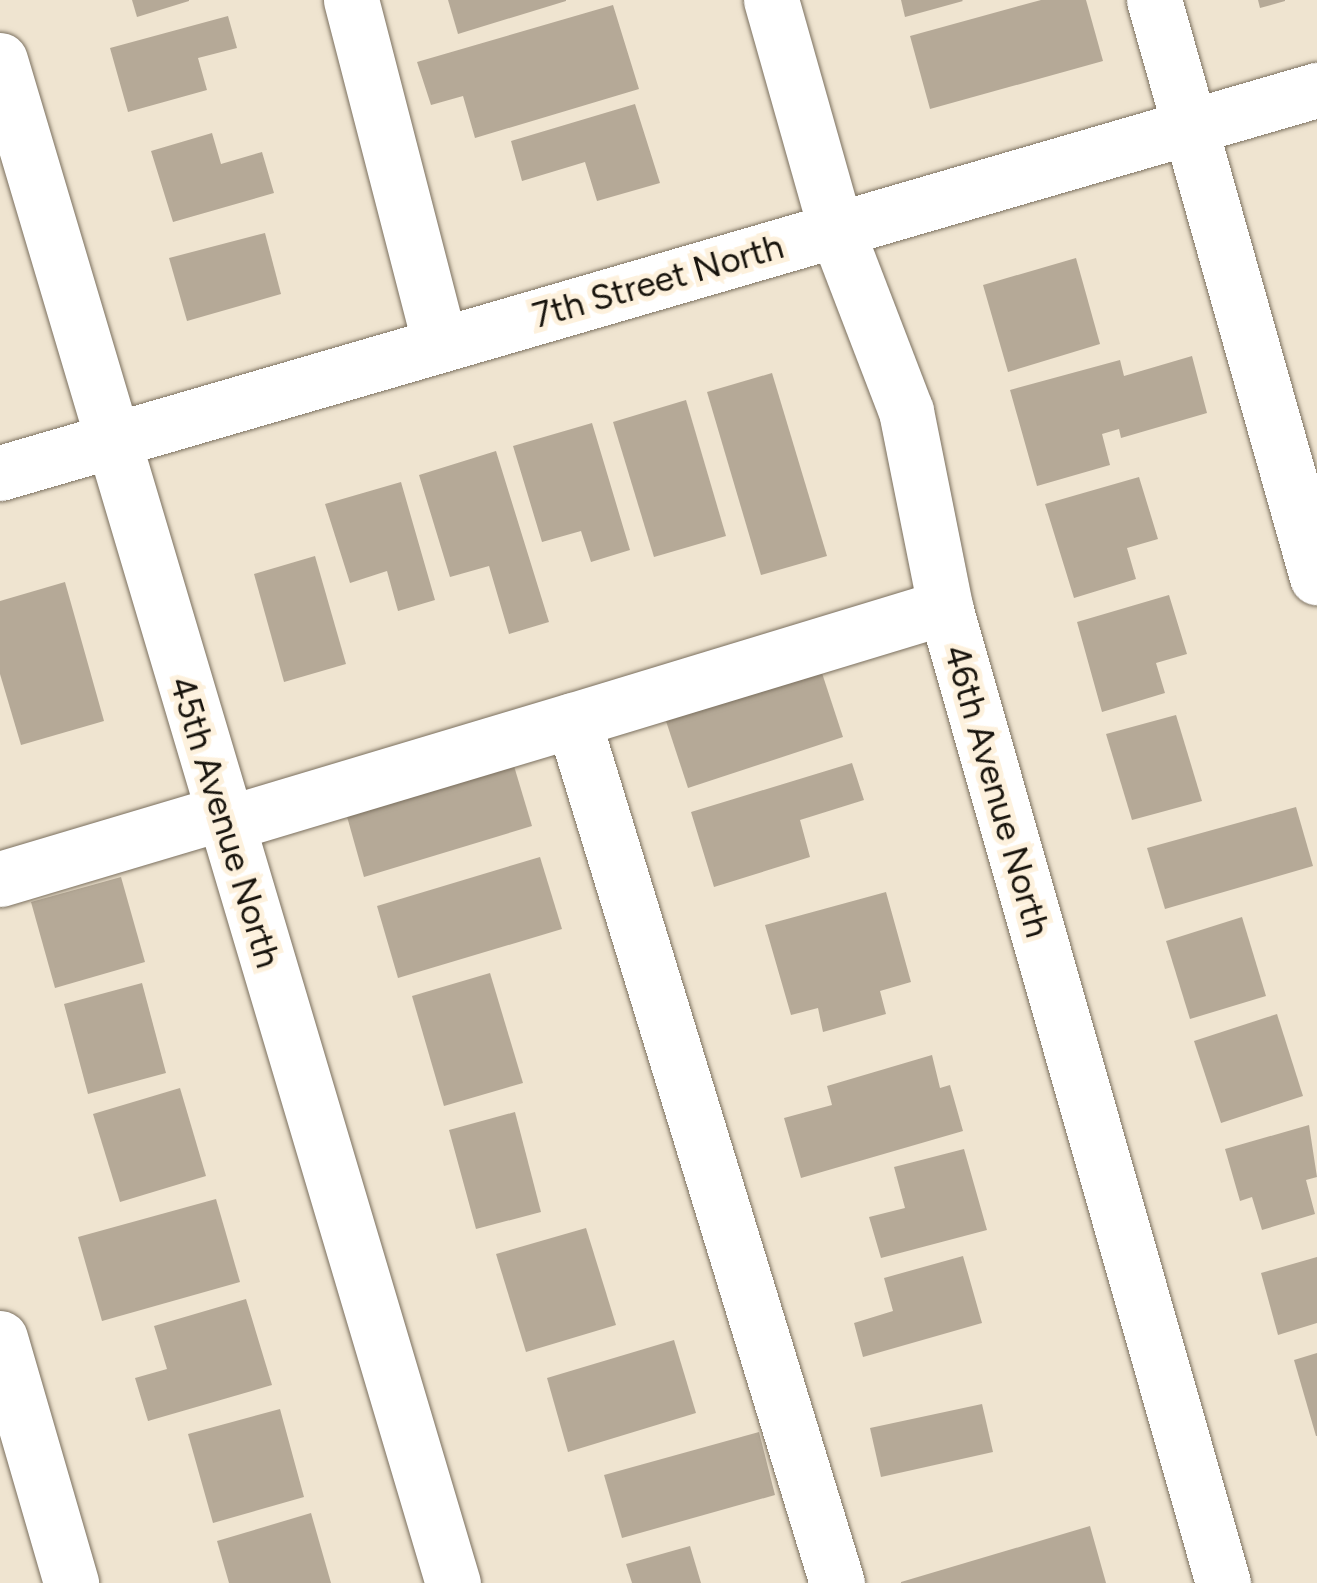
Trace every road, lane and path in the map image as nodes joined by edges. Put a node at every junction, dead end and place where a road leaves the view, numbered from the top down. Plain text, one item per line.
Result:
1 (351, 0) edge
2 (772, 0) edge
3 (1154, 0) edge
4 (0, 60) edge
5 (1317, 90) edge
6 (1191, 128) junction
7 (836, 230) junction
8 (440, 345) junction
9 (110, 440) junction
10 (0, 473) edge
11 (1317, 578) edge
12 (944, 607) junction
13 (574, 720) junction
14 (224, 818) junction
15 (0, 879) edge
16 (0, 1338) edge
17 (72, 1583) edge
18 (453, 1583) edge
19 (836, 1583) edge
20 (1224, 1583) edge

1 - 8 street
2 - 7 street, 46th Avenue North
3 - 6 street
4 - 9 street, 45th Avenue North
5 - 6 street, 7th Street North
6 - 7 street, 7th Street North
6 - 11 street
7 - 8 street, 7th Street North
7 - 12 street, 46th Avenue North
8 - 9 street, 7th Street North
9 - 10 street, 7th Street North
9 - 14 street, 45th Avenue North
12 - 13 street
12 - 20 street, 46th Avenue North
13 - 14 street
13 - 19 street
14 - 15 street
14 - 18 street, 45th Avenue North
16 - 17 street

